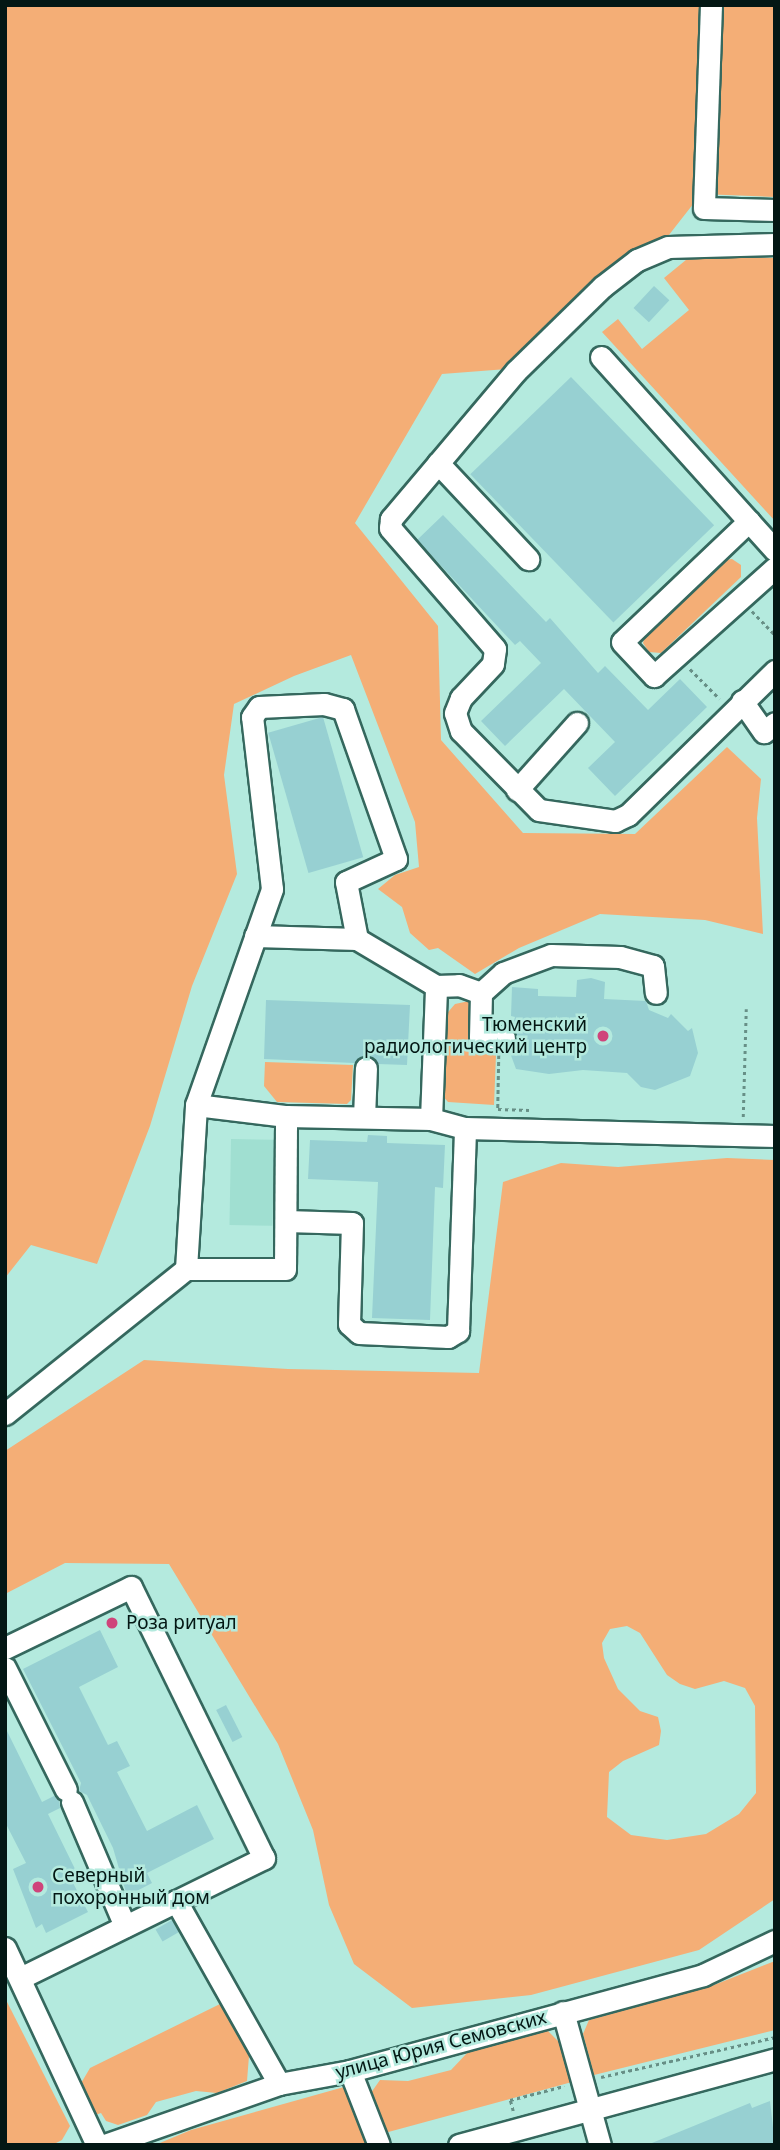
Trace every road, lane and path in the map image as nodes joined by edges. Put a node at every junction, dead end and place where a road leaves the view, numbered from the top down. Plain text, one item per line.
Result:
1 (711, 5) edge
2 (775, 210) edge
3 (775, 244) edge
4 (601, 357) dead end
5 (438, 463) junction
6 (749, 522) junction
7 (775, 550) edge
8 (528, 559) dead end
9 (775, 568) edge
10 (762, 622) dead end
11 (775, 635) edge
12 (775, 671) edge
13 (699, 679) dead end
14 (715, 694) dead end
15 (742, 701) junction
16 (577, 723) dead end
17 (775, 723) edge
18 (517, 790) junction
19 (255, 936) junction
20 (357, 939) junction
21 (436, 986) junction
22 (481, 993) junction
23 (656, 993) dead end
24 (746, 1009) dead end
25 (502, 1038) joint
26 (366, 1068) dead end
27 (196, 1105) junction
28 (539, 1110) dead end
29 (286, 1116) junction
30 (364, 1117) junction
31 (729, 1117) dead end
32 (754, 1117) dead end
33 (743, 1118) junction
34 (431, 1119) junction
35 (465, 1128) junction
36 (775, 1136) edge
37 (286, 1221) junction
38 (186, 1269) junction
39 (5, 1414) edge
40 (5, 1648) edge
41 (5, 1668) edge
42 (176, 1901) junction
43 (125, 1926) junction
44 (775, 1941) edge
45 (5, 1948) edge
46 (20, 1978) junction
47 (564, 2012) junction
48 (775, 2037) edge
49 (775, 2059) edge
50 (351, 2071) junction
51 (585, 2080) junction
52 (279, 2084) junction
53 (592, 2109) junction
54 (518, 2129) junction
55 (97, 2145) edge
56 (105, 2145) edge
57 (379, 2145) edge
58 (460, 2145) edge
59 (600, 2145) edge

1 - 2 street
3 - 5 street
4 - 6 street
5 - 8 street
5 - 18 street
6 - 7 street
6 - 9 street
10 - 11 path
12 - 15 street
13 - 14 path
15 - 17 street
15 - 18 street
16 - 18 street
19 - 20 street
19 - 20 street
19 - 27 street
20 - 21 street
21 - 22 street
21 - 34 street
22 - 23 street
22 - 25 street
24 - 33 path
25 - 28 path
26 - 30 street
27 - 29 street
27 - 38 street
29 - 30 street
29 - 37 street
30 - 34 street
31 - 33 path
32 - 33 path
34 - 35 street
35 - 36 street
35 - 37 street
37 - 38 street
38 - 39 street
40 - 42 street
41 - 43 street
42 - 43 street
42 - 52 street
43 - 46 street
44 - 47 street, улица Юрия Семовских
45 - 46 street
46 - 55 street
47 - 50 street, улица Юрия Семовских
47 - 51 street
48 - 51 path
49 - 53 street
50 - 52 street, улица Юрия Семовских
50 - 57 street
51 - 53 street
51 - 54 path
52 - 56 street, улица Юрия Семовских
53 - 54 street
53 - 59 street
54 - 58 street

